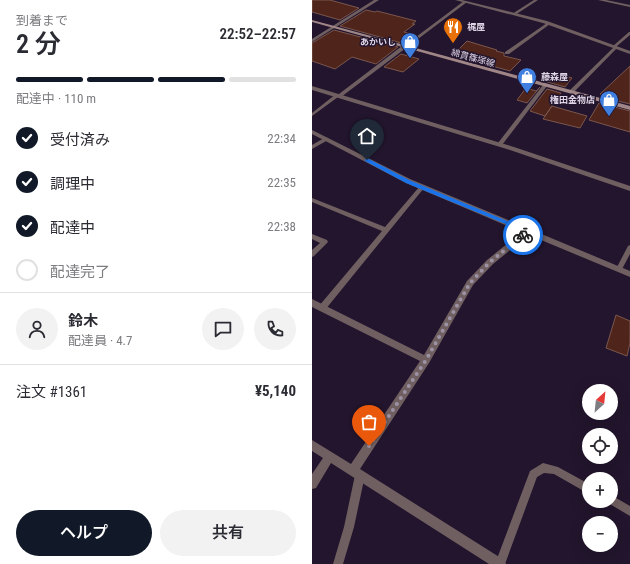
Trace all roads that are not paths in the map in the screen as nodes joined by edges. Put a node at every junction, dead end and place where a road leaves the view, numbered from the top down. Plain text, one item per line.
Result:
1 (377, 0) edge
2 (458, 0) edge
3 (536, 0) edge
4 (600, 0) edge
5 (465, 2) junction
6 (630, 6) edge
7 (514, 14) junction
8 (312, 21) edge
9 (548, 24) junction
10 (334, 28) junction
11 (630, 33) edge
12 (312, 41) edge
13 (404, 47) junction
14 (615, 47) junction
15 (507, 53) dead end
16 (630, 53) edge
17 (544, 86) junction
18 (312, 88) edge
19 (571, 92) junction
20 (338, 96) junction
21 (630, 108) edge
22 (312, 115) edge
23 (312, 132) edge
24 (326, 139) junction
25 (500, 144) junction
26 (312, 147) edge
27 (422, 187) junction
28 (630, 188) edge
29 (312, 200) edge
30 (387, 230) junction
31 (528, 231) junction
32 (312, 236) edge
33 (630, 248) edge
34 (312, 254) edge
35 (619, 269) junction
36 (630, 274) edge
37 (312, 303) edge
38 (322, 308) junction
39 (426, 360) junction
40 (312, 445) edge
41 (330, 456) junction
42 (357, 472) junction
43 (312, 484) edge
44 (582, 485) edge
45 (618, 504) edge
46 (630, 511) edge
47 (338, 564) edge
48 (500, 564) edge

1 - 10 street
2 - 5 street
3 - 7 lane
4 - 6 street
5 - 7 street
5 - 13 lane
7 - 9 street
8 - 10 main road, 綿貫篠塚線
9 - 14 street
9 - 15 lane
10 - 12 street
10 - 13 main road, 綿貫篠塚線
11 - 14 lane
13 - 17 main road, 綿貫篠塚線
13 - 20 lane
14 - 16 street
14 - 19 lane
17 - 19 main road, 綿貫篠塚線
17 - 25 lane
18 - 20 street
19 - 21 main road, 綿貫篠塚線
20 - 22 lane
20 - 25 street
23 - 24 street
24 - 26 lane
24 - 27 street
25 - 28 street
27 - 30 lane
27 - 31 street
29 - 30 lane
30 - 38 lane
31 - 35 street
31 - 39 street
32 - 34 lane
33 - 35 lane
35 - 36 street
37 - 38 street
38 - 39 street
39 - 42 street
40 - 41 street
41 - 42 street
41 - 43 street
42 - 47 lane
42 - 48 street
44 - 48 lane
45 - 46 lane

